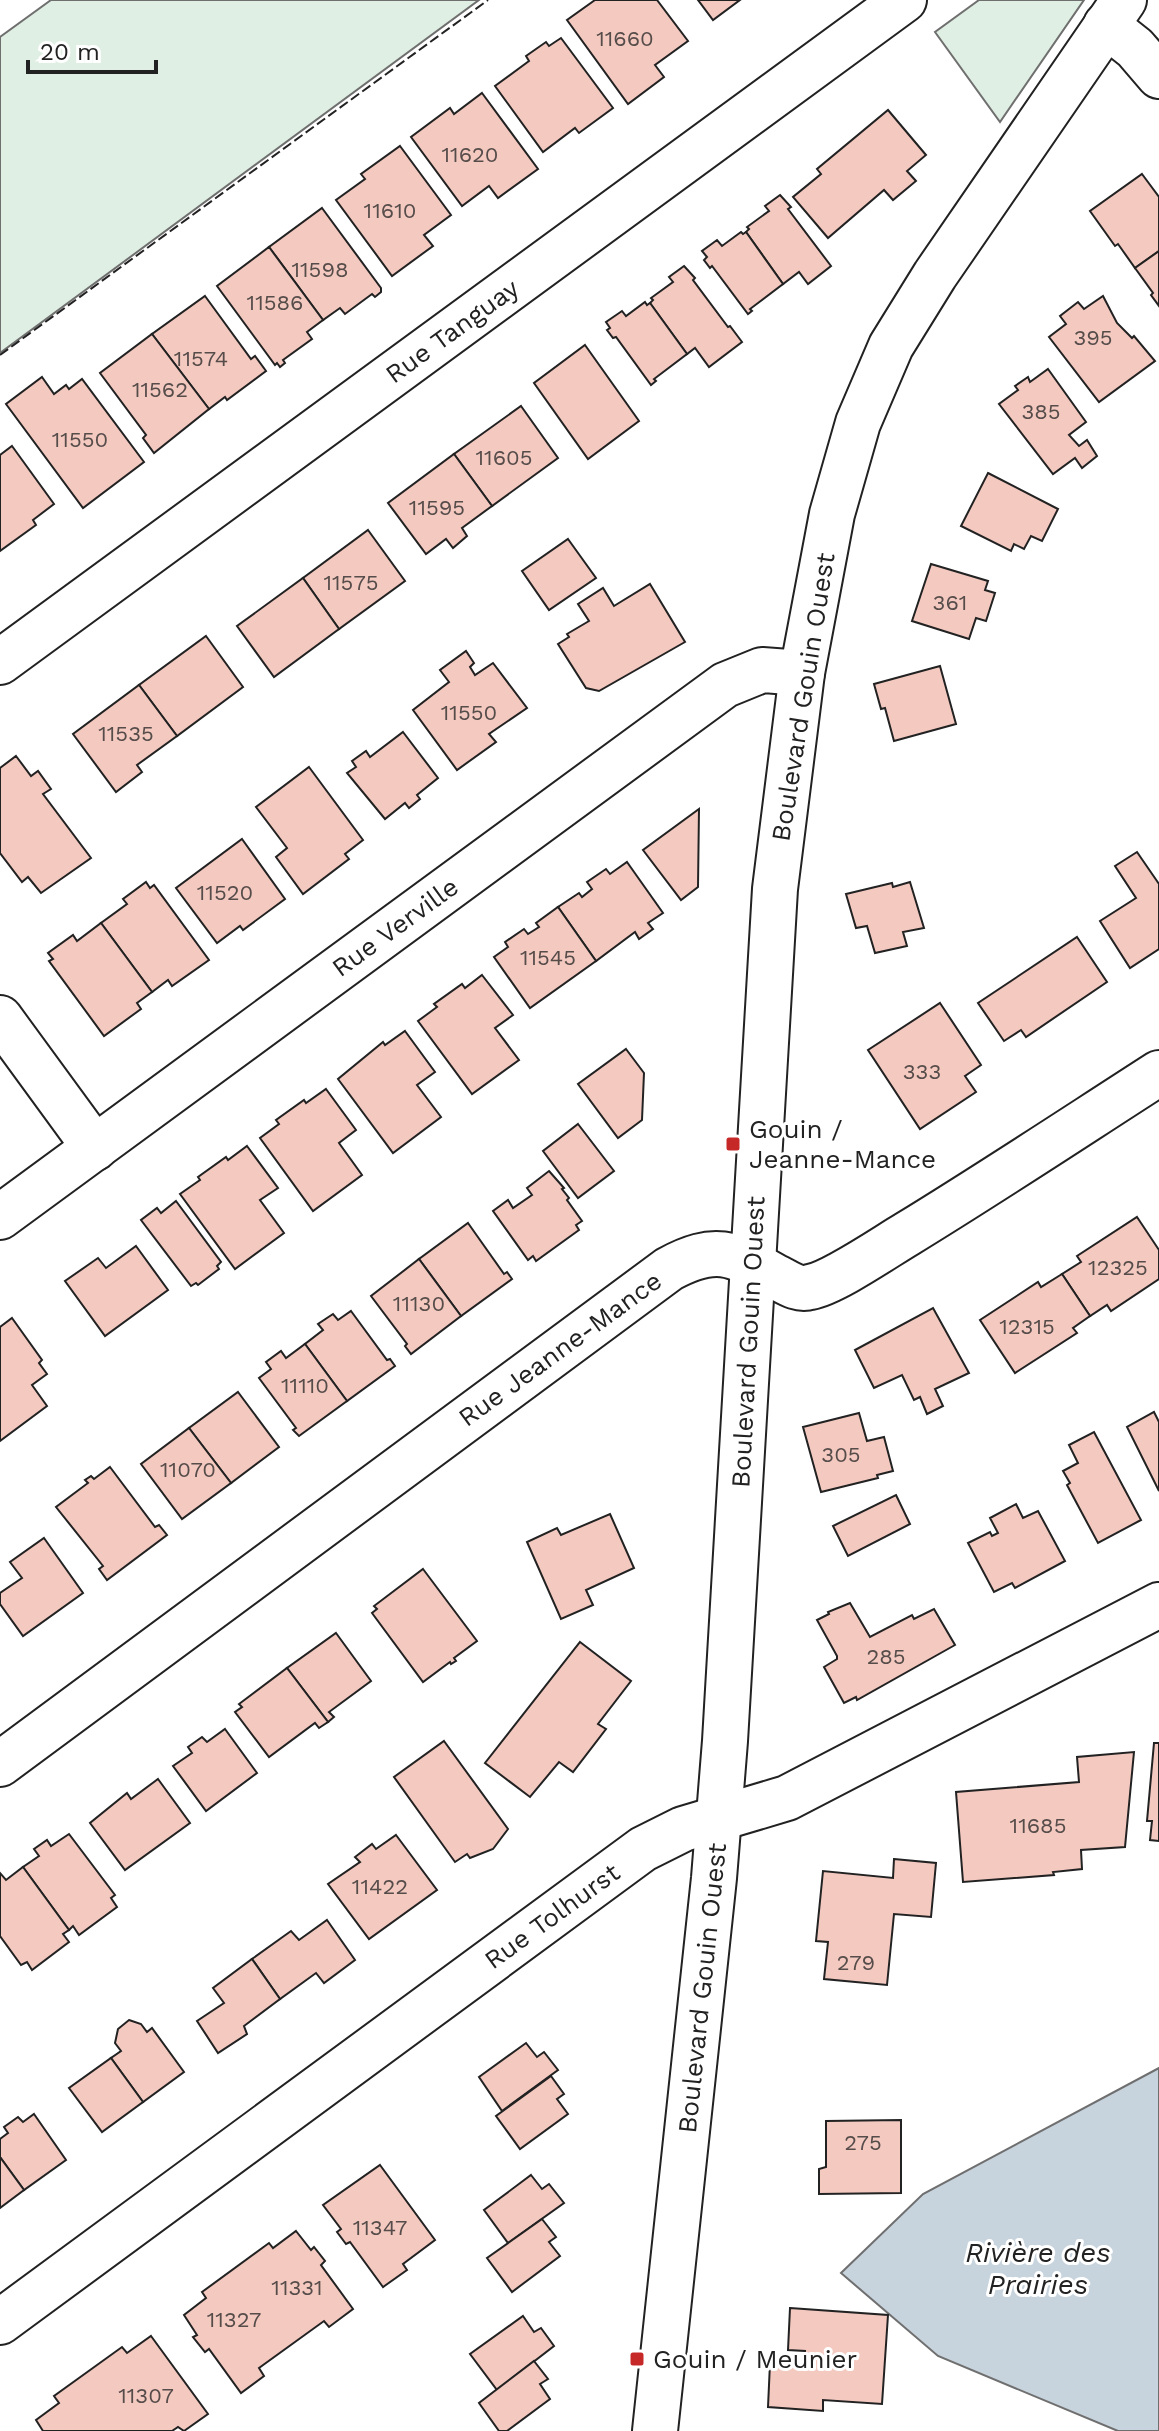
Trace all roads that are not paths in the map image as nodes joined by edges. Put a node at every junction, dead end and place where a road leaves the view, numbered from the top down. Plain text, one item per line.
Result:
1 (904, 0) edge
2 (1115, 12) edge
3 (1159, 76) edge
4 (0, 662) edge
5 (802, 673) junction
6 (0, 1018) edge
7 (1159, 1073) edge
8 (95, 1148) junction
9 (0, 1217) edge
10 (752, 1264) junction
11 (1159, 1605) edge
12 (0, 1764) edge
13 (719, 1818) junction
14 (0, 2322) edge
15 (655, 2431) edge

1 - 4 street, Rue Tanguay
2 - 3 street
2 - 5 street, Boulevard Gouin Ouest
5 - 8 street, Rue Verville
5 - 10 street, Boulevard Gouin Ouest
6 - 8 street
7 - 10 street, Rue Jeanne-Mance
8 - 9 street, Rue Verville
10 - 12 street, Rue Jeanne-Mance
10 - 13 street, Boulevard Gouin Ouest
11 - 13 street, Rue Tolhurst
13 - 14 street, Rue Tolhurst
13 - 15 street, Boulevard Gouin Ouest

